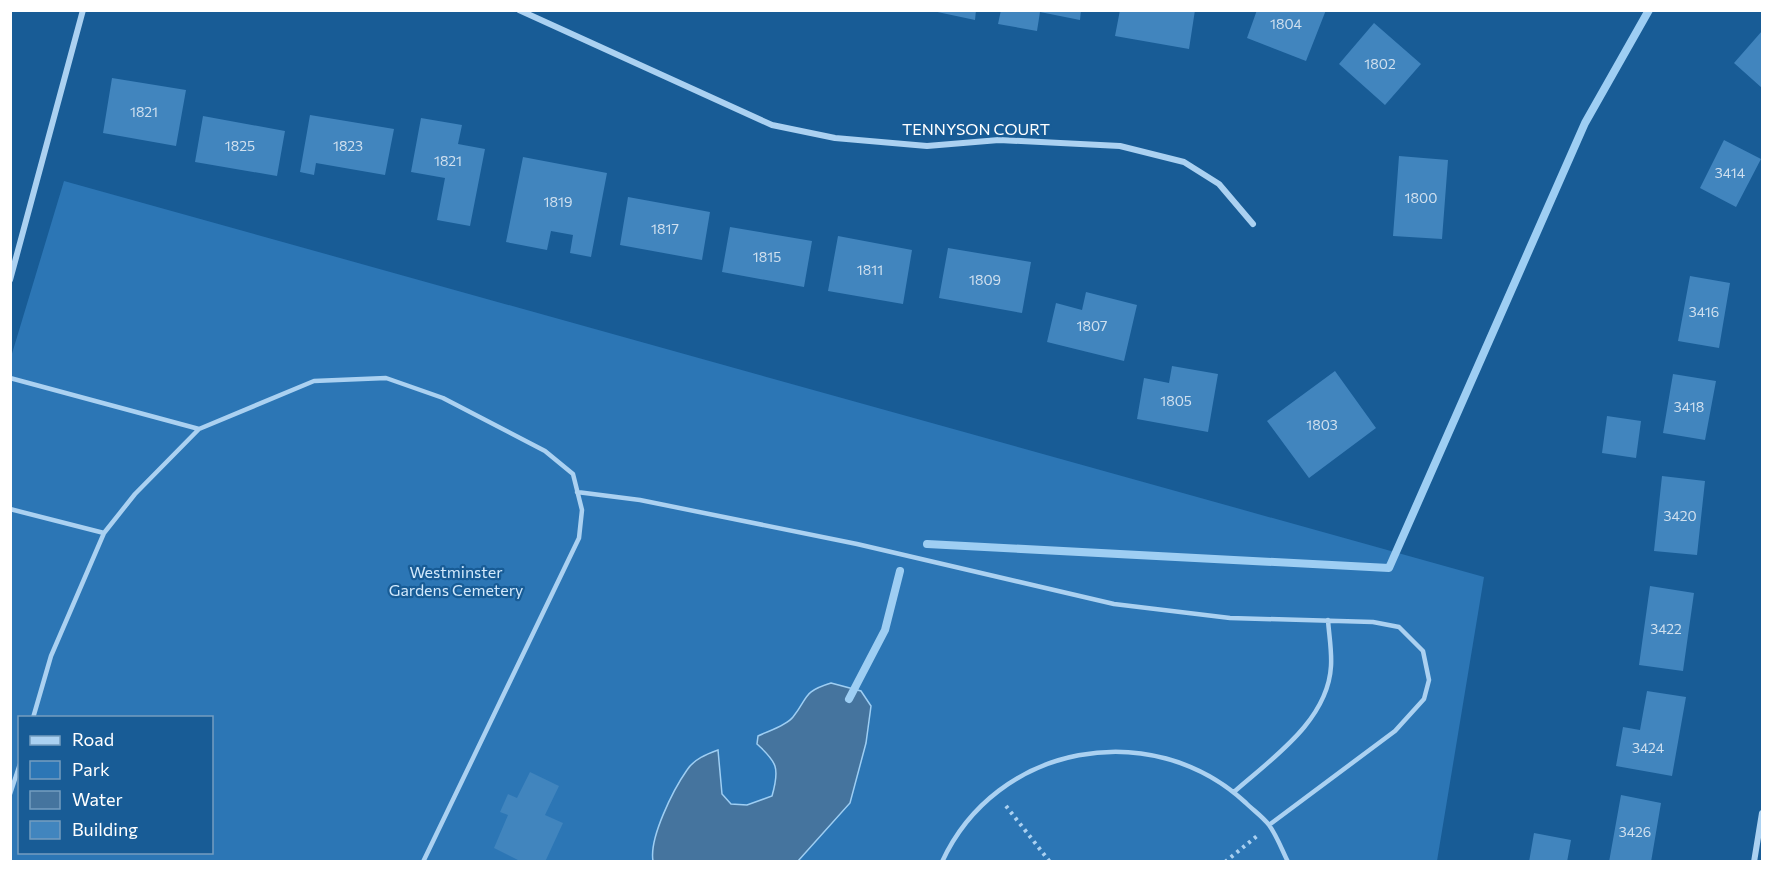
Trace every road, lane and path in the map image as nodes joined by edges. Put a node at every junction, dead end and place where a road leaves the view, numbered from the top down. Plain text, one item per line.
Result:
1 (83, 10) edge
2 (519, 10) edge
3 (1253, 224) dead end
4 (10, 280) edge
5 (10, 378) edge
6 (199, 429) junction
7 (578, 492) junction
8 (10, 509) edge
9 (104, 533) junction
10 (1328, 620) junction
11 (33, 716) edge
12 (18, 770) edge
13 (995, 791) junction
14 (1234, 792) junction
15 (10, 794) edge
16 (1762, 813) edge
17 (1269, 826) junction
18 (423, 861) edge
19 (942, 861) edge
20 (1050, 861) edge
21 (1225, 861) edge
22 (1288, 861) edge
23 (1754, 861) edge

1 - 4 street
2 - 3 street, TENNYSON COURT
5 - 6 lane
6 - 7 lane
6 - 9 lane
7 - 10 lane
7 - 18 lane
8 - 9 lane
9 - 11 lane
10 - 14 lane
10 - 17 lane
12 - 15 lane
13 - 14 lane
13 - 19 lane
13 - 20 path
14 - 17 lane
16 - 23 street
17 - 21 path
17 - 22 lane

